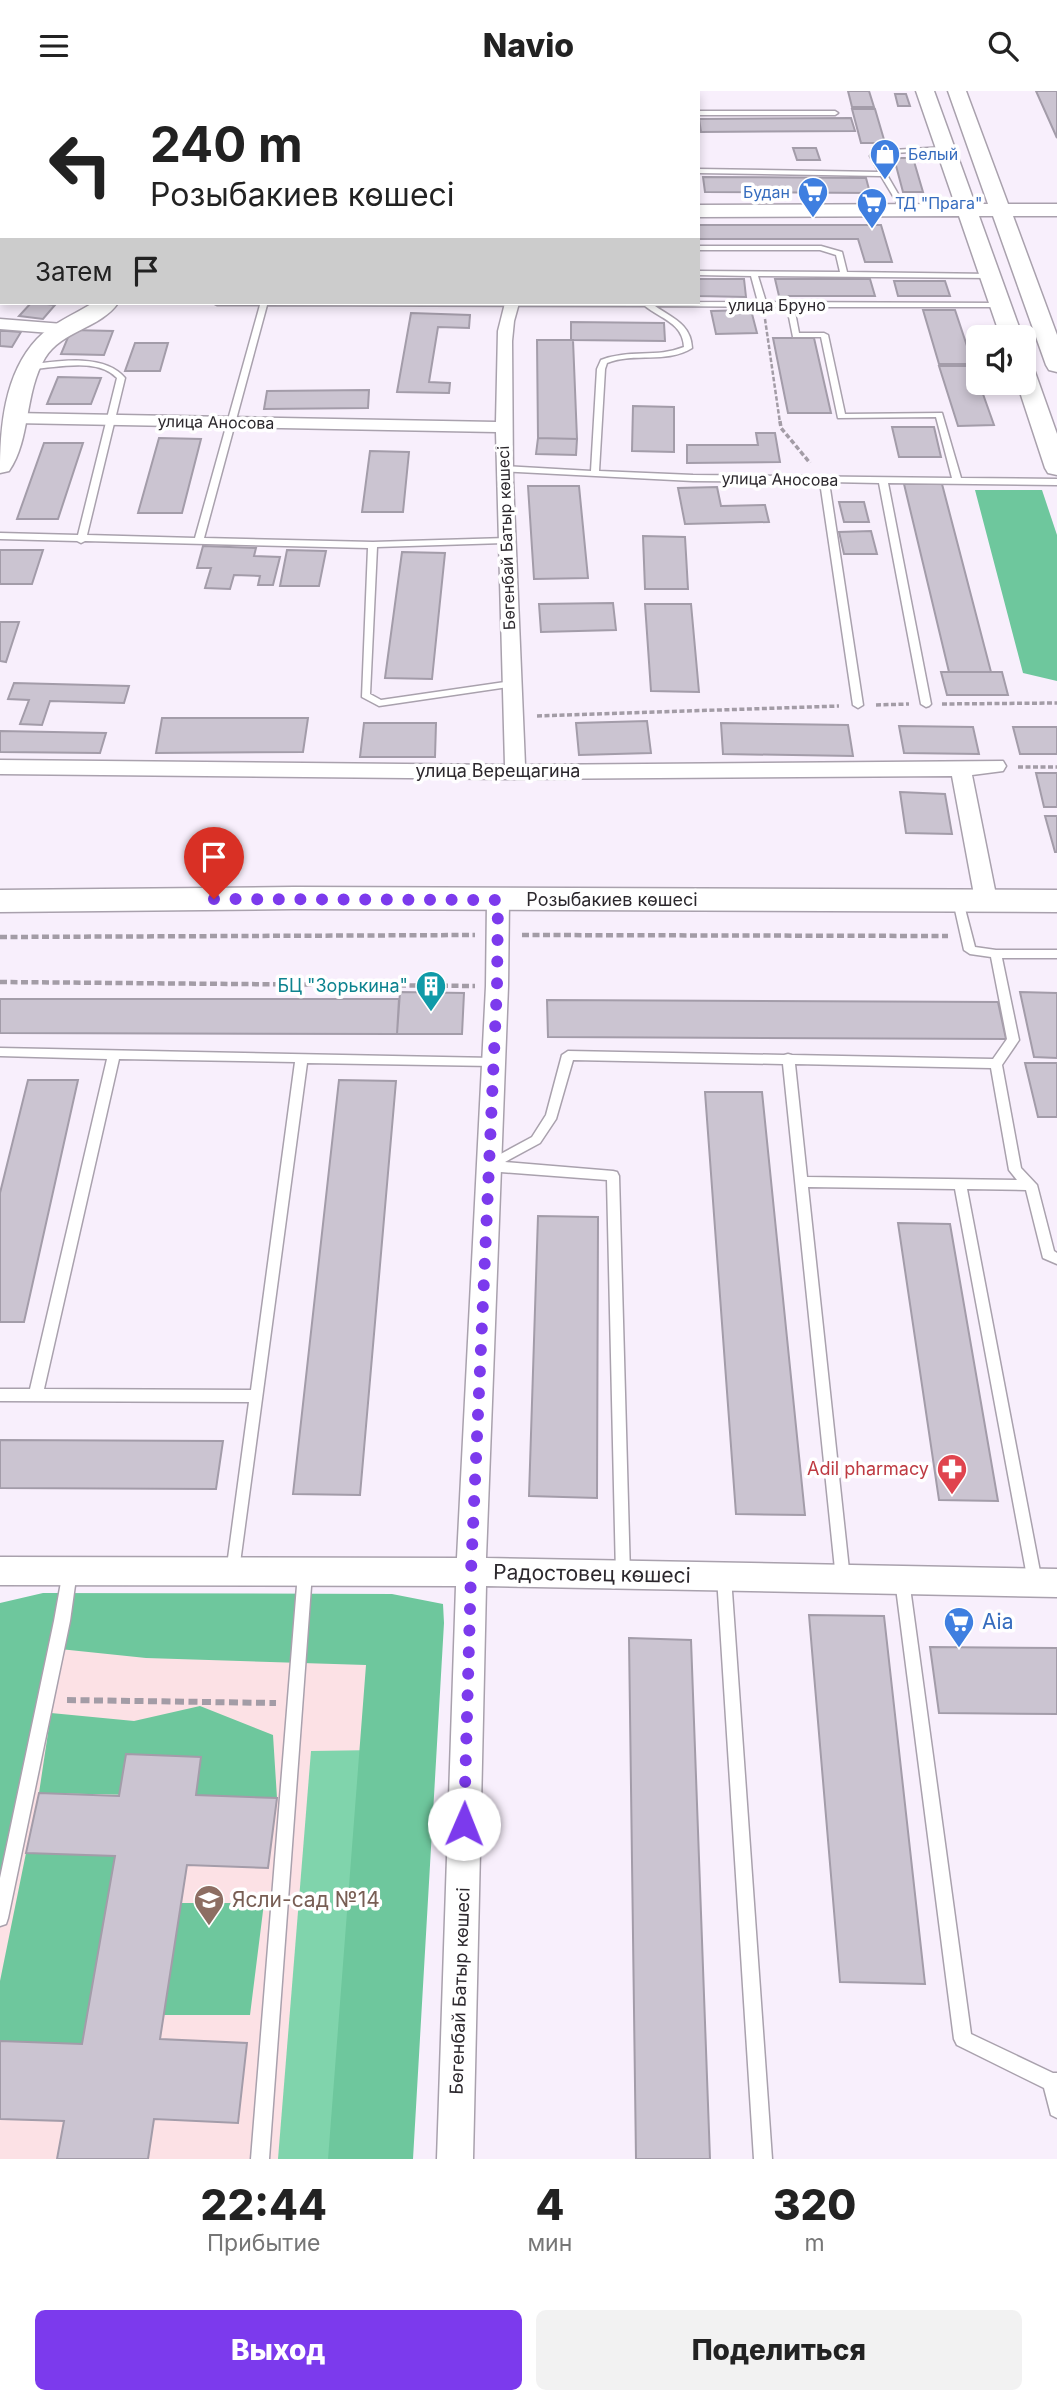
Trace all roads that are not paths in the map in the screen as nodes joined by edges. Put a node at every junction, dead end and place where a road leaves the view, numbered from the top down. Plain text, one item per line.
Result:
1 (925, 91) edge
2 (957, 91) edge
3 (700, 113) edge
4 (835, 113) dead end
5 (946, 151) junction
6 (980, 154) junction
7 (700, 171) edge
8 (883, 174) junction
9 (1057, 210) edge
10 (700, 211) edge
11 (905, 211) junction
12 (968, 211) junction
13 (1002, 211) junction
14 (700, 248) edge
15 (700, 273) edge
16 (754, 274) junction
17 (844, 274) junction
18 (990, 276) junction
19 (700, 304) edge
20 (104, 305) edge
21 (263, 305) edge
22 (511, 305) edge
23 (650, 305) edge
24 (763, 305) junction
25 (790, 305) junction
26 (1000, 305) junction
27 (1049, 322) edge
28 (0, 324) edge
29 (1007, 325) edge
30 (63, 329) junction
31 (1057, 365) edge
32 (30, 367) junction
33 (1032, 395) edge
34 (110, 421) junction
35 (232, 423) junction
36 (503, 426) junction
37 (8, 427) edge
38 (0, 466) edge
39 (1057, 468) edge
40 (503, 469) junction
41 (595, 473) junction
42 (824, 480) junction
43 (883, 480) junction
44 (957, 480) junction
45 (1057, 482) edge
46 (0, 536) edge
47 (81, 540) junction
48 (504, 540) junction
49 (200, 541) junction
50 (373, 545) junction
51 (512, 684) junction
52 (926, 704) road end
53 (858, 705) road end
54 (0, 767) edge
55 (996, 767) road end
56 (961, 769) junction
57 (515, 772) junction
58 (498, 900) junction
59 (0, 901) edge
60 (972, 901) junction
61 (1057, 901) edge
62 (996, 954) junction
63 (1057, 954) edge
64 (0, 1052) edge
65 (114, 1054) junction
66 (302, 1058) junction
67 (788, 1058) junction
68 (493, 1062) junction
69 (996, 1064) junction
70 (488, 1166) junction
71 (801, 1182) junction
72 (960, 1184) junction
73 (1031, 1185) junction
74 (1057, 1259) edge
75 (0, 1395) edge
76 (36, 1395) junction
77 (256, 1396) junction
78 (0, 1571) edge
79 (70, 1571) junction
80 (471, 1572) junction
81 (233, 1573) junction
82 (304, 1573) junction
83 (623, 1575) junction
84 (724, 1577) junction
85 (843, 1579) junction
86 (902, 1580) junction
87 (1046, 1582) edge
88 (0, 1918) edge
89 (1055, 2082) edge
90 (1057, 2109) edge
91 (260, 2159) edge
92 (455, 2159) edge
93 (763, 2159) edge

1 - 5 main road
2 - 6 main road
3 - 4 lane
5 - 6 main road
5 - 8 lane
5 - 12 main road
6 - 13 main road
7 - 8 lane
8 - 11 lane
9 - 13 main road
10 - 11 main road
11 - 12 main road
12 - 13 main road
12 - 18 main road
13 - 27 main road
14 - 17 lane
15 - 16 lane
16 - 17 lane
16 - 24 lane
17 - 18 lane
18 - 26 main road
19 - 24 lane, улица Бруно
20 - 30 main road
21 - 35 lane
22 - 36 street, Бөгенбай Батыр көшесі
23 - 41 lane
24 - 25 lane, улица Бруно
25 - 26 lane, улица Бруно
25 - 44 lane
26 - 29 main road
27 - 31 main road
28 - 30 street
30 - 32 main road
32 - 34 lane
32 - 37 main road
33 - 39 main road
34 - 35 street, улица Аносова
34 - 37 street, улица Аносова
34 - 47 lane
35 - 36 street, улица Аносова
35 - 49 lane
36 - 40 street, Бөгенбай Батыр көшесі
37 - 38 main road
40 - 41 lane, улица Аносова
40 - 48 street, Бөгенбай Батыр көшесі
41 - 42 lane, улица Аносова
42 - 43 lane, улица Аносова
42 - 53 lane
43 - 44 lane, улица Аносова
43 - 52 lane
44 - 45 lane, улица Аносова
46 - 47 lane
47 - 49 lane
48 - 50 lane
48 - 51 street, Бөгенбай Батыр көшесі
49 - 50 lane
50 - 51 lane
51 - 57 street, Бөгенбай Батыр көшесі
54 - 57 street, улица Верещагина
55 - 56 street, улица Верещагина
56 - 57 street, улица Верещагина
56 - 60 street
58 - 59 main road, Розыбакиев көшесі
58 - 60 main road, Розыбакиев көшесі
58 - 68 street, Бөгенбай Батыр көшесі
60 - 61 main road, Розыбакиев көшесі
60 - 62 lane
62 - 63 lane
62 - 69 lane
64 - 65 lane
65 - 66 lane
65 - 76 lane
66 - 68 lane
66 - 77 lane
67 - 69 lane
67 - 70 lane
67 - 71 lane
68 - 70 street, Бөгенбай Батыр көшесі
69 - 73 lane
70 - 80 street, Бөгенбай Батыр көшесі
70 - 83 lane
71 - 72 lane
71 - 85 lane
72 - 73 lane
72 - 87 lane
73 - 74 lane
75 - 76 lane
76 - 77 lane
77 - 81 lane
78 - 79 street, Радостовец көшесі
79 - 81 street, Радостовец көшесі
79 - 88 lane
80 - 82 street, Радостовец көшесі
80 - 83 street, Радостовец көшесі
80 - 92 street, Бөгенбай Батыр көшесі
81 - 82 street, Радостовец көшесі
82 - 91 lane
83 - 84 street, Радостовец көшесі
84 - 85 street, Радостовец көшесі
84 - 93 lane
85 - 86 street, Радостовец көшесі
86 - 87 street, Радостовец көшесі
86 - 89 lane
89 - 90 lane

